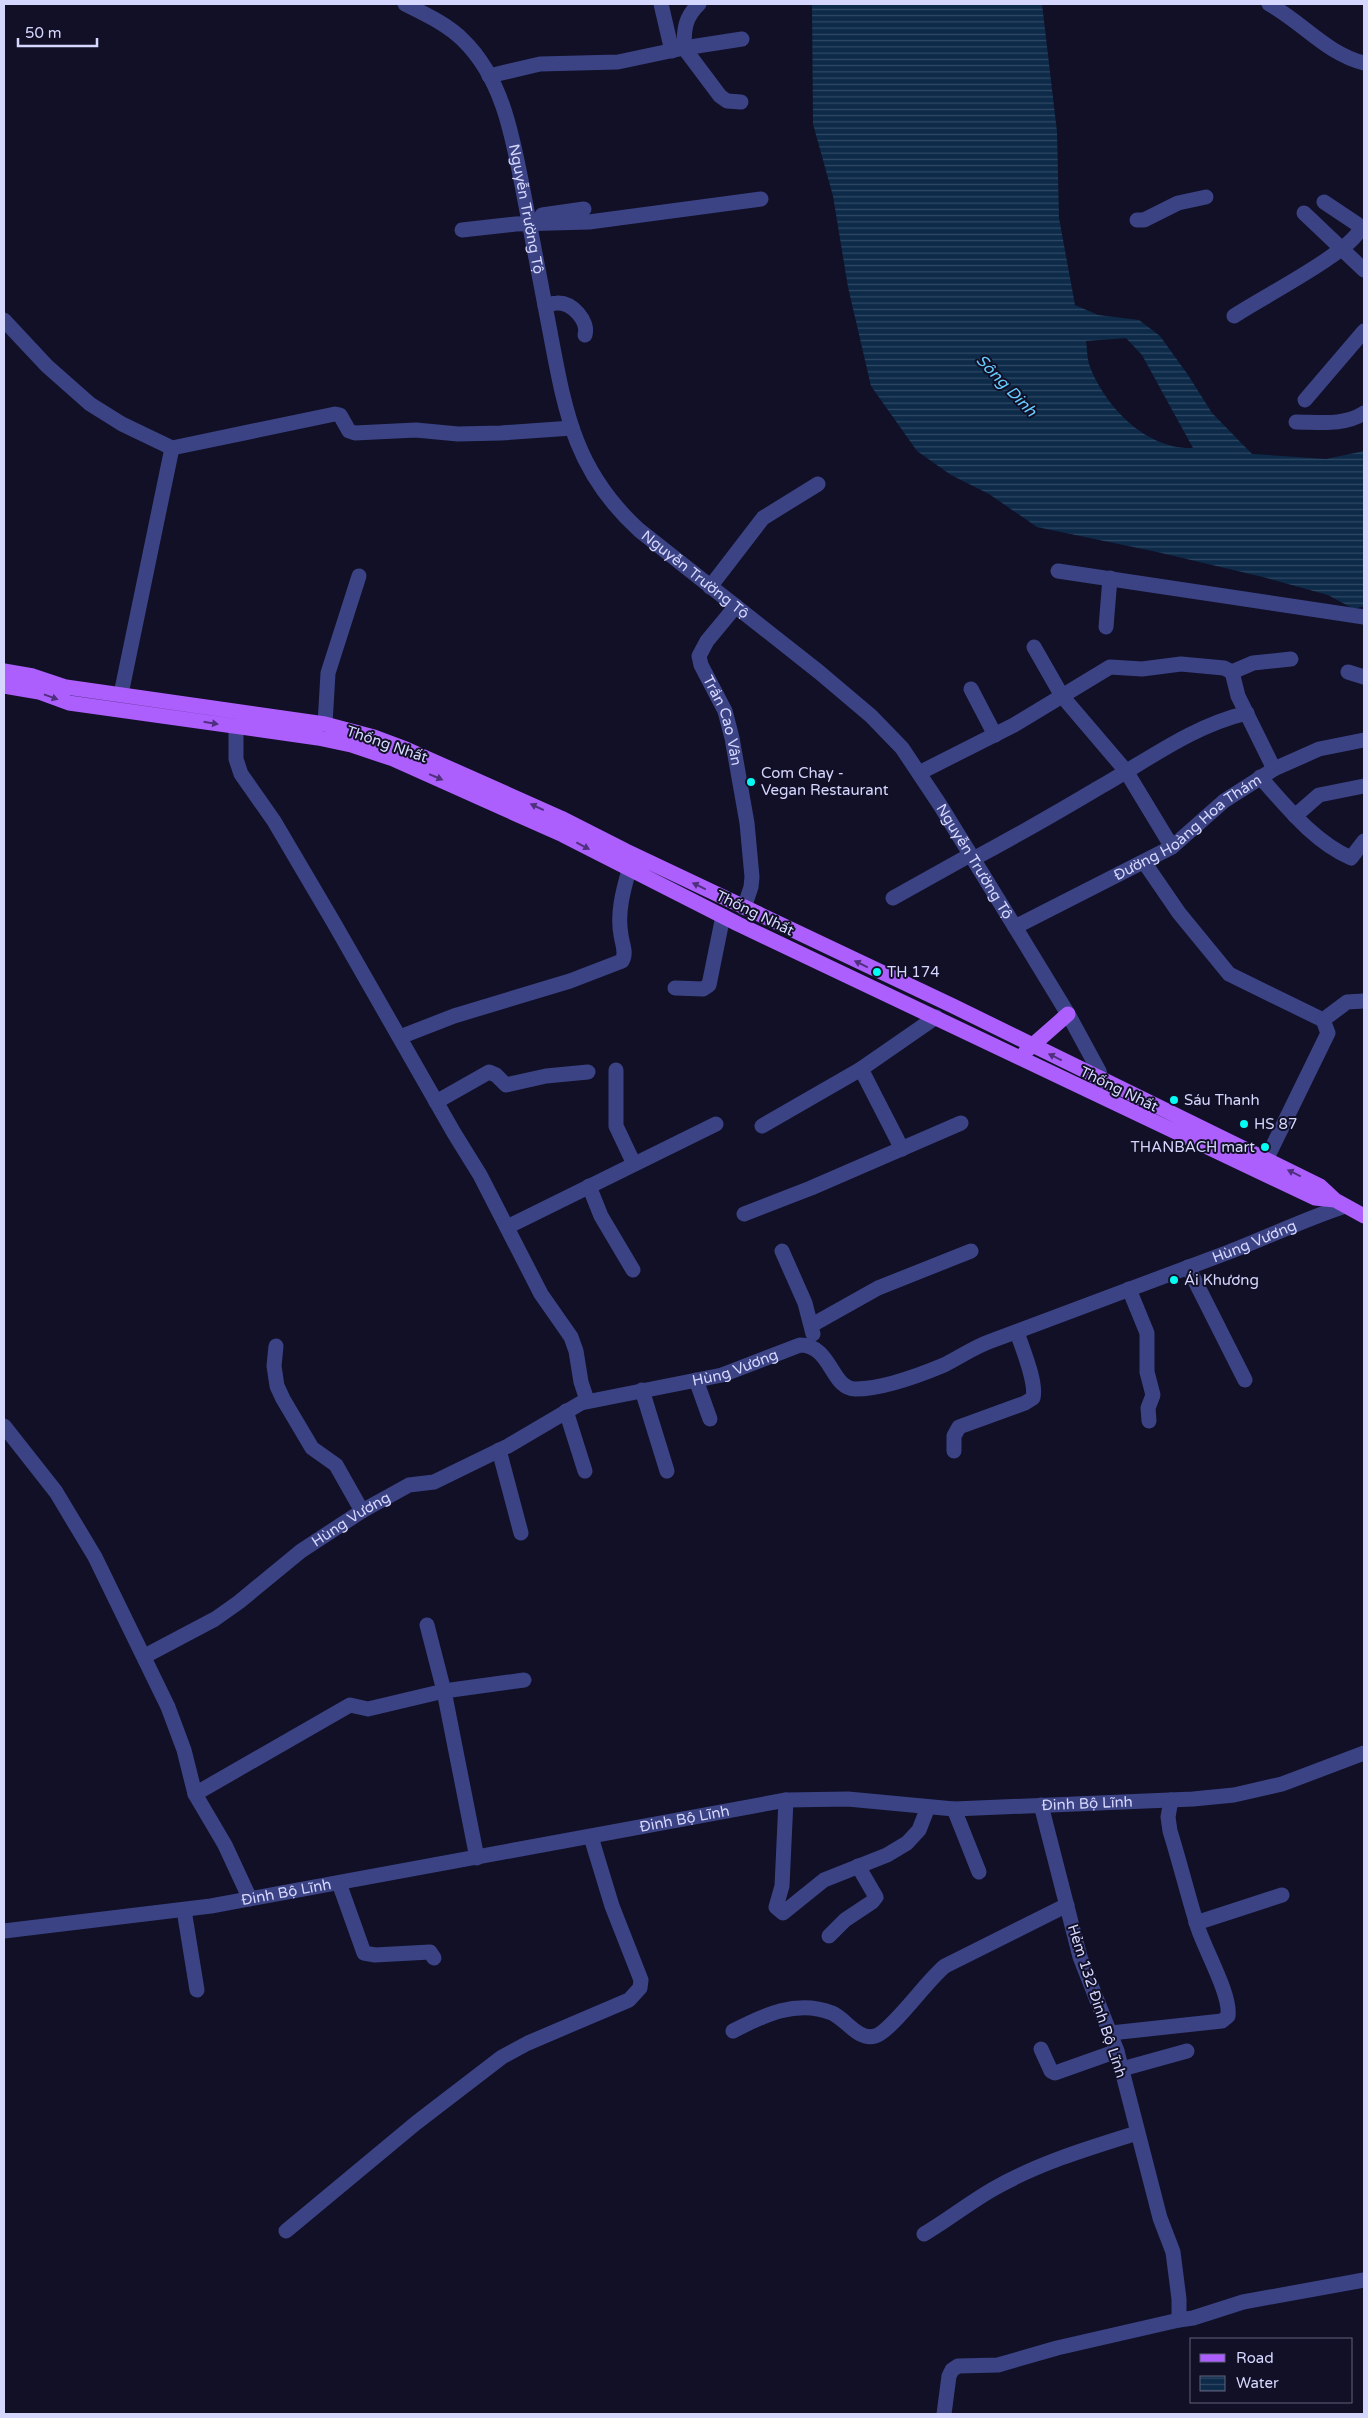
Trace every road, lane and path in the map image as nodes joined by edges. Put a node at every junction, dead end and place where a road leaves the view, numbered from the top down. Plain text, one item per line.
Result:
1 (405, 4) edge
2 (661, 4) edge
3 (699, 4) edge
4 (1269, 4) edge
5 (742, 39) dead end
6 (678, 50) junction
7 (1364, 63) edge
8 (489, 76) junction
9 (741, 102) dead end
10 (1206, 197) dead end
11 (761, 199) dead end
12 (1324, 202) dead end
13 (584, 209) dead end
14 (1304, 213) dead end
15 (1136, 220) dead end
16 (528, 221) junction
17 (462, 230) dead end
18 (1341, 250) junction
19 (1364, 270) edge
20 (545, 306) junction
21 (1234, 316) dead end
22 (4, 320) edge
23 (1364, 330) edge
24 (585, 335) dead end
25 (1305, 400) dead end
26 (1364, 413) edge
27 (1296, 422) dead end
28 (572, 428) junction
29 (172, 448) junction
30 (818, 484) dead end
31 (1058, 571) dead end
32 (358, 576) dead end
33 (1110, 578) junction
34 (710, 587) junction
35 (736, 606) junction
36 (1364, 617) edge
37 (1106, 627) dead end
38 (1034, 647) dead end
39 (1290, 659) dead end
40 (4, 671) edge
41 (1232, 672) junction
42 (1348, 672) dead end
43 (1364, 677) edge
44 (4, 686) edge
45 (971, 689) dead end
46 (121, 694) junction
47 (1062, 696) junction
48 (142, 705) junction
49 (1247, 714) junction
50 (325, 724) junction
51 (236, 727) junction
52 (995, 735) junction
53 (1364, 740) edge
54 (1274, 768) junction
55 (1126, 771) junction
56 (920, 773) junction
57 (1260, 777) junction
58 (1364, 786) edge
59 (1295, 816) junction
60 (1364, 841) edge
61 (1172, 848) junction
62 (972, 857) junction
63 (1358, 861) edge
64 (1144, 862) junction
65 (629, 870) junction
66 (893, 898) dead end
67 (744, 908) junction
68 (723, 916) junction
69 (775, 923) junction
70 (1016, 927) junction
71 (768, 938) junction
72 (675, 988) dead end
73 (1364, 1001) edge
74 (1068, 1014) junction
75 (936, 1017) junction
76 (1323, 1020) junction
77 (400, 1037) junction
78 (1031, 1045) junction
79 (1020, 1058) junction
80 (861, 1069) junction
81 (616, 1070) dead end
82 (588, 1072) dead end
83 (1101, 1079) junction
84 (1094, 1094) junction
85 (436, 1102) junction
86 (961, 1123) dead end
87 (716, 1124) dead end
88 (762, 1126) dead end
89 (902, 1149) junction
90 (1266, 1160) junction
91 (634, 1164) junction
92 (589, 1186) junction
93 (1340, 1203) junction
94 (744, 1214) dead end
95 (1364, 1216) edge
96 (507, 1227) junction
97 (782, 1251) dead end
98 (971, 1251) dead end
99 (1188, 1267) junction
100 (633, 1270) dead end
101 (1129, 1289) junction
102 (812, 1325) junction
103 (1017, 1332) junction
104 (276, 1346) dead end
105 (813, 1348) junction
106 (696, 1380) junction
107 (1245, 1380) dead end
108 (642, 1390) junction
109 (587, 1400) junction
110 (566, 1411) junction
111 (710, 1418) dead end
112 (1149, 1421) dead end
113 (4, 1426) edge
114 (499, 1450) junction
115 (954, 1451) dead end
116 (585, 1471) dead end
117 (667, 1471) dead end
118 (362, 1511) junction
119 (521, 1533) dead end
120 (427, 1625) dead end
121 (145, 1656) junction
122 (524, 1680) dead end
123 (444, 1691) junction
124 (1364, 1753) edge
125 (195, 1794) junction
126 (786, 1800) junction
127 (1171, 1800) junction
128 (1041, 1805) junction
129 (928, 1807) junction
130 (954, 1809) junction
131 (591, 1837) junction
132 (477, 1858) junction
133 (858, 1866) junction
134 (979, 1872) dead end
135 (339, 1882) junction
136 (1282, 1896) dead end
137 (250, 1899) junction
138 (1067, 1905) junction
139 (184, 1910) junction
140 (1196, 1923) junction
141 (4, 1931) edge
142 (829, 1936) dead end
143 (434, 1958) dead end
144 (197, 1990) dead end
145 (733, 2031) dead end
146 (1111, 2033) junction
147 (1041, 2049) dead end
148 (1116, 2051) junction
149 (1186, 2051) dead end
150 (1122, 2069) junction
151 (1137, 2133) junction
152 (286, 2231) dead end
153 (924, 2234) dead end
154 (1364, 2280) edge
155 (1179, 2320) junction
156 (944, 2414) edge

1 - 8 street, Nguyễn Trường Tộ
2 - 6 street
3 - 6 street
4 - 7 street
5 - 6 street
6 - 8 street
6 - 9 street
8 - 16 street, Nguyễn Trường Tộ
10 - 15 street
11 - 16 street
12 - 18 street
13 - 16 street
14 - 18 street
16 - 17 street
16 - 20 street, Nguyễn Trường Tộ
18 - 19 street
18 - 21 street
20 - 24 street
20 - 28 street, Nguyễn Trường Tộ
22 - 29 street
23 - 25 street
26 - 27 street
28 - 29 street
28 - 34 street, Nguyễn Trường Tộ
29 - 46 street
30 - 34 street
31 - 33 street
32 - 50 street
33 - 36 street
33 - 37 street
34 - 35 street, Nguyễn Trường Tộ
35 - 56 street, Nguyễn Trường Tộ
35 - 67 street, Trần Cao Vân
38 - 47 street
39 - 41 street
40 - 46 main road, Thống Nhất
41 - 47 street
41 - 49 street
42 - 43 street
44 -> 48 main road, Thống Nhất
45 - 52 street
46 - 48 main road, Thống Nhất
47 - 52 street
47 - 55 street
48 - 50 main road, Thống Nhất
48 -> 51 main road, Thống Nhất
49 - 54 street
49 - 55 street
67 -> 50 main road, Thống Nhất
51 -> 65 main road, Thống Nhất
51 - 77 street
52 - 56 street
53 - 54 street, Đường Hoàng Hoa Thám
54 - 57 street, Đường Hoàng Hoa Thám
55 - 61 street
55 - 62 street
56 - 62 street, Nguyễn Trường Tộ
57 - 59 street
57 - 61 street, Đường Hoàng Hoa Thám
58 - 59 street
59 - 63 street
60 - 63 street
61 - 64 street, Đường Hoàng Hoa Thám
62 - 66 street
62 - 70 street, Nguyễn Trường Tộ
64 - 70 street, Đường Hoàng Hoa Thám
64 - 76 street
65 - 68 main road, Thống Nhất
65 - 77 street
67 - 69 main road, Thống Nhất
68 - 71 main road, Thống Nhất
68 - 72 street
69 - 71 main road
78 -> 69 main road, Thống Nhất
70 - 74 street, Nguyễn Trường Tộ
71 - 75 main road, Thống Nhất
73 - 76 street
74 - 78 main road
74 - 83 street, Nguyễn Trường Tộ
75 - 79 main road, Thống Nhất
75 - 80 street
76 - 90 street
77 - 85 street
78 - 79 main road
83 -> 78 main road, Thống Nhất
79 - 84 main road, Thống Nhất
80 - 88 street
80 - 89 street
81 - 91 street
82 - 85 street
83 - 84 street
83 - 90 main road, Thống Nhất
84 - 93 main road, Thống Nhất
85 - 96 street
86 - 89 street
87 - 91 street
89 - 94 street
93 -> 90 main road, Thống Nhất
91 - 92 street
92 - 96 street
92 - 100 street
93 - 95 main road
93 - 99 street, Hùng Vương
96 - 109 street
97 - 102 street
98 - 102 street
99 - 101 street, Hùng Vương
99 - 107 street
101 - 103 street, Hùng Vương
101 - 112 street
102 - 105 street
103 - 105 street, Hùng Vương
103 - 115 street
104 - 118 street
105 - 106 street, Hùng Vương
106 - 108 street, Hùng Vương
106 - 111 street
108 - 109 street, Hùng Vương
108 - 117 street
109 - 110 street, Hùng Vương
110 - 114 street, Hùng Vương
110 - 116 street
113 - 121 street
114 - 118 street, Hùng Vương
114 - 119 street
118 - 121 street, Hùng Vương
120 - 123 street
121 - 125 street
122 - 123 street
123 - 125 street
123 - 132 street
124 - 127 street, Đinh Bộ Lĩnh
125 - 137 street
126 - 129 street, Đinh Bộ Lĩnh
126 - 131 street, Đinh Bộ Lĩnh
126 - 133 street
127 - 128 street, Đinh Bộ Lĩnh
127 - 140 street
128 - 130 street, Đinh Bộ Lĩnh
128 - 138 street, Hẻm 132 Đinh Bộ Lĩnh
129 - 130 street, Đinh Bộ Lĩnh
129 - 133 street
130 - 134 street
131 - 132 street, Đinh Bộ Lĩnh
131 - 152 street
132 - 135 street, Đinh Bộ Lĩnh
133 - 142 street
135 - 137 street, Đinh Bộ Lĩnh
135 - 143 street
136 - 140 street
137 - 139 street, Đinh Bộ Lĩnh
138 - 145 street
138 - 146 street, Hẻm 132 Đinh Bộ Lĩnh
139 - 141 street, Đinh Bộ Lĩnh
139 - 144 street
140 - 146 street
146 - 148 street, Hẻm 132 Đinh Bộ Lĩnh
147 - 148 street
148 - 150 street, Hẻm 132 Đinh Bộ Lĩnh
149 - 150 street
150 - 151 street, Hẻm 132 Đinh Bộ Lĩnh
151 - 153 street
151 - 155 street, Hẻm 132 Đinh Bộ Lĩnh
154 - 155 street
155 - 156 street

